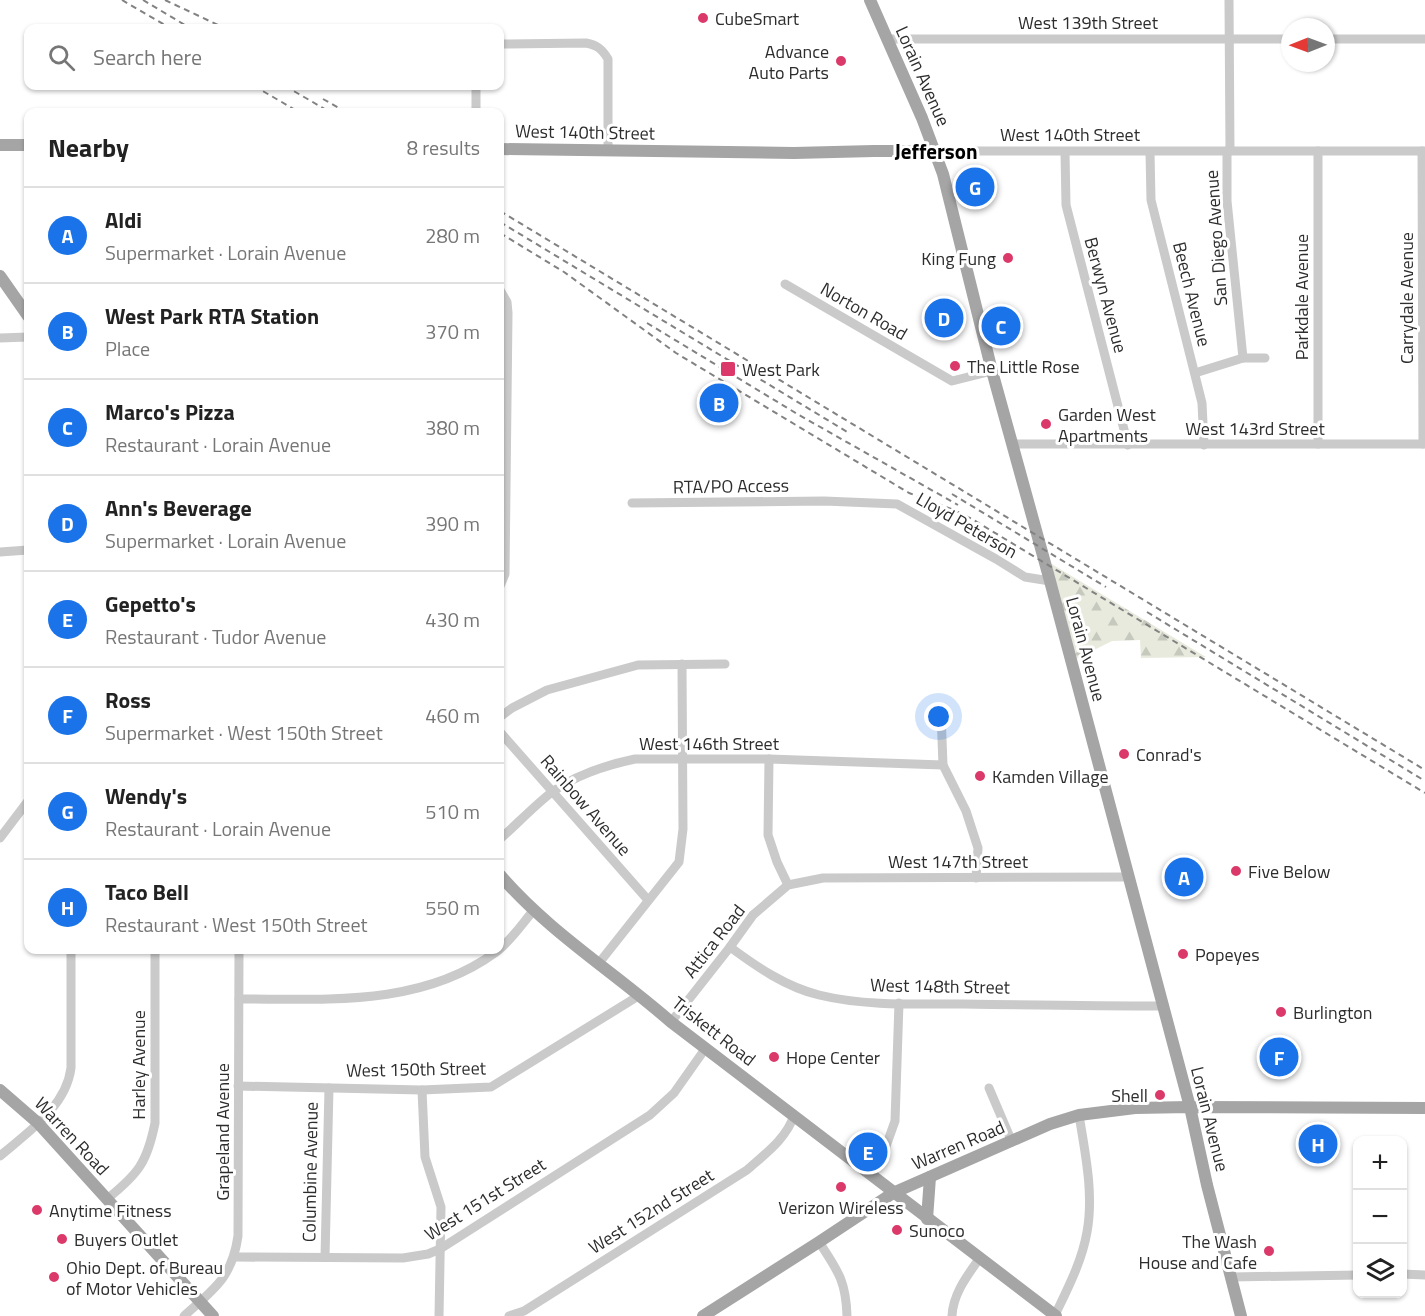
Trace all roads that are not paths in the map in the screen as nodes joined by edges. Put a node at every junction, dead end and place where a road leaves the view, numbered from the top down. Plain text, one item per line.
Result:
1 (870, 0) edge
2 (1229, 0) edge
3 (887, 39) junction
4 (1230, 39) junction
5 (1281, 39) edge
6 (1335, 39) edge
7 (1425, 39) edge
8 (504, 44) edge
9 (476, 90) edge
10 (476, 108) edge
11 (0, 145) edge
12 (24, 145) edge
13 (504, 149) edge
14 (608, 150) junction
15 (936, 151) junction
16 (1229, 151) junction
17 (1318, 151) junction
18 (1423, 151) edge
19 (1150, 152) junction
20 (1065, 153) junction
21 (0, 276) edge
22 (785, 284) dead end
23 (504, 297) edge
24 (24, 310) edge
25 (24, 337) edge
26 (0, 338) edge
27 (1243, 358) junction
28 (1265, 358) dead end
29 (992, 371) junction
30 (1195, 373) junction
31 (1013, 444) junction
32 (1318, 444) junction
33 (1424, 444) edge
34 (1128, 445) junction
35 (1204, 445) junction
36 (831, 501) joint
37 (632, 503) dead end
38 (24, 550) edge
39 (0, 552) edge
40 (504, 576) edge
41 (1050, 581) junction
42 (682, 664) junction
43 (725, 664) dead end
44 (941, 713) dead end
45 (504, 714) edge
46 (504, 737) edge
47 (683, 759) junction
48 (769, 759) junction
49 (943, 765) junction
50 (553, 792) junction
51 (24, 806) edge
52 (504, 835) edge
53 (0, 838) edge
54 (1128, 877) junction
55 (976, 878) junction
56 (504, 879) edge
57 (788, 885) junction
58 (648, 900) junction
59 (533, 911) junction
60 (504, 944) edge
61 (730, 947) junction
62 (70, 954) edge
63 (155, 954) edge
64 (239, 954) edge
65 (493, 954) edge
66 (599, 963) junction
67 (640, 995) junction
68 (239, 999) junction
69 (899, 1003) junction
70 (1162, 1006) junction
71 (671, 1022) junction
72 (705, 1049) junction
73 (238, 1086) junction
74 (328, 1088) junction
75 (989, 1088) dead end
76 (0, 1090) edge
77 (422, 1090) junction
78 (1190, 1107) junction
79 (1425, 1108) edge
80 (794, 1114) junction
81 (1079, 1115) junction
82 (38, 1123) junction
83 (1012, 1142) junction
84 (0, 1156) edge
85 (866, 1170) junction
86 (930, 1177) junction
87 (893, 1193) junction
88 (107, 1199) junction
89 (927, 1219) junction
90 (819, 1242) junction
91 (440, 1249) junction
92 (235, 1257) junction
93 (325, 1257) junction
94 (979, 1258) junction
95 (1407, 1274) edge
96 (1353, 1275) edge
97 (1425, 1275) edge
98 (1231, 1277) junction
99 (200, 1302) junction
100 (184, 1316) edge
101 (213, 1316) edge
102 (439, 1316) edge
103 (509, 1316) edge
104 (703, 1316) edge
105 (847, 1316) edge
106 (952, 1316) edge
107 (1056, 1316) edge
108 (1241, 1316) edge

1 - 3 main road, Lorain Avenue
2 - 4 street, San Diego Avenue
3 - 4 street, West 139th Street
3 - 15 main road, Lorain Avenue
4 - 5 street, West 139th Street
4 - 16 street, San Diego Avenue
6 - 7 street
8 - 14 street
9 - 10 street
11 - 12 main road
13 - 14 main road, West 140th Street
14 - 15 main road, West 140th Street
15 - 20 street, West 140th Street
15 - 29 main road, Lorain Avenue
16 - 17 street, West 140th Street
16 - 19 street, West 140th Street
16 - 27 street, San Diego Avenue
17 - 18 street, West 140th Street
17 - 32 street, Parkdale Avenue
18 - 33 street, Carrydale Avenue
19 - 20 street, West 140th Street
19 - 30 street, Beech Avenue
20 - 34 street, Berwyn Avenue
21 - 24 main road
22 - 29 street, Norton Road
23 - 40 street
25 - 26 street
27 - 28 street
27 - 30 street
29 - 31 main road, Lorain Avenue
30 - 35 street, Beech Avenue
31 - 34 street, West 143rd Street
31 - 41 main road, Lorain Avenue
32 - 33 street, West 143rd Street
32 - 35 street, West 143rd Street
34 - 35 street, West 143rd Street
36 - 37 street, RTA/PO Access
36 - 41 street, Lloyd Peterson
38 - 39 street
41 - 54 main road, Lorain Avenue
42 - 43 street
42 - 45 street
42 - 47 street
44 - 49 street
46 - 50 street, Rainbow Avenue
47 - 48 street, West 146th Street
47 - 50 street, West 146th Street
47 - 58 street
48 - 49 street, West 146th Street
48 - 57 street
49 - 55 street
50 - 52 street, West 146th Street
50 - 58 street, Rainbow Avenue
51 - 53 street
54 - 55 street, West 147th Street
54 - 70 main road, Lorain Avenue
55 - 57 street, West 147th Street
56 - 59 main road, Triskett Road
57 - 61 street, Attica Road
58 - 66 street
59 - 60 street
59 - 66 main road, Triskett Road
61 - 69 street, West 148th Street
61 - 71 street, Attica Road
62 - 82 street
63 - 88 street, Harley Avenue
64 - 68 street, Grapeland Avenue
65 - 68 street
66 - 67 main road, Triskett Road
67 - 71 main road, Triskett Road
67 - 77 street, West 150th Street
68 - 73 street, Grapeland Avenue
69 - 70 street, West 148th Street
69 - 85 street
70 - 78 main road, Lorain Avenue
71 - 72 main road, Triskett Road
72 - 80 main road, Triskett Road
72 - 91 street, West 151st Street
73 - 74 street, West 150th Street
73 - 92 street, Grapeland Avenue
74 - 77 street, West 150th Street
74 - 93 street, Columbine Avenue
75 - 83 street
76 - 82 main road, Warren Road
77 - 91 street
78 - 79 main road
78 - 81 main road, Warren Road
78 - 98 main road, Lorain Avenue
80 - 85 main road, Triskett Road
80 - 103 street, West 152nd Street
81 - 83 main road, Warren Road
81 - 107 street
82 - 84 street
82 - 88 main road, Warren Road
83 - 86 main road, Warren Road
85 - 87 main road, Triskett Road
86 - 87 main road, Warren Road
86 - 89 main road
87 - 89 main road, Triskett Road
87 - 90 main road, Warren Road
88 - 99 main road, Warren Road
89 - 94 main road, Triskett Road
90 - 104 main road, Warren Road
90 - 105 street
91 - 93 street, West 151st Street
91 - 102 street
92 - 93 street, West 151st Street
92 - 99 street, Grapeland Avenue
94 - 106 street
94 - 107 main road, Triskett Road
95 - 97 street
96 - 98 street
98 - 108 main road, Lorain Avenue
99 - 100 street, Grapeland Avenue
99 - 101 main road, Warren Road

